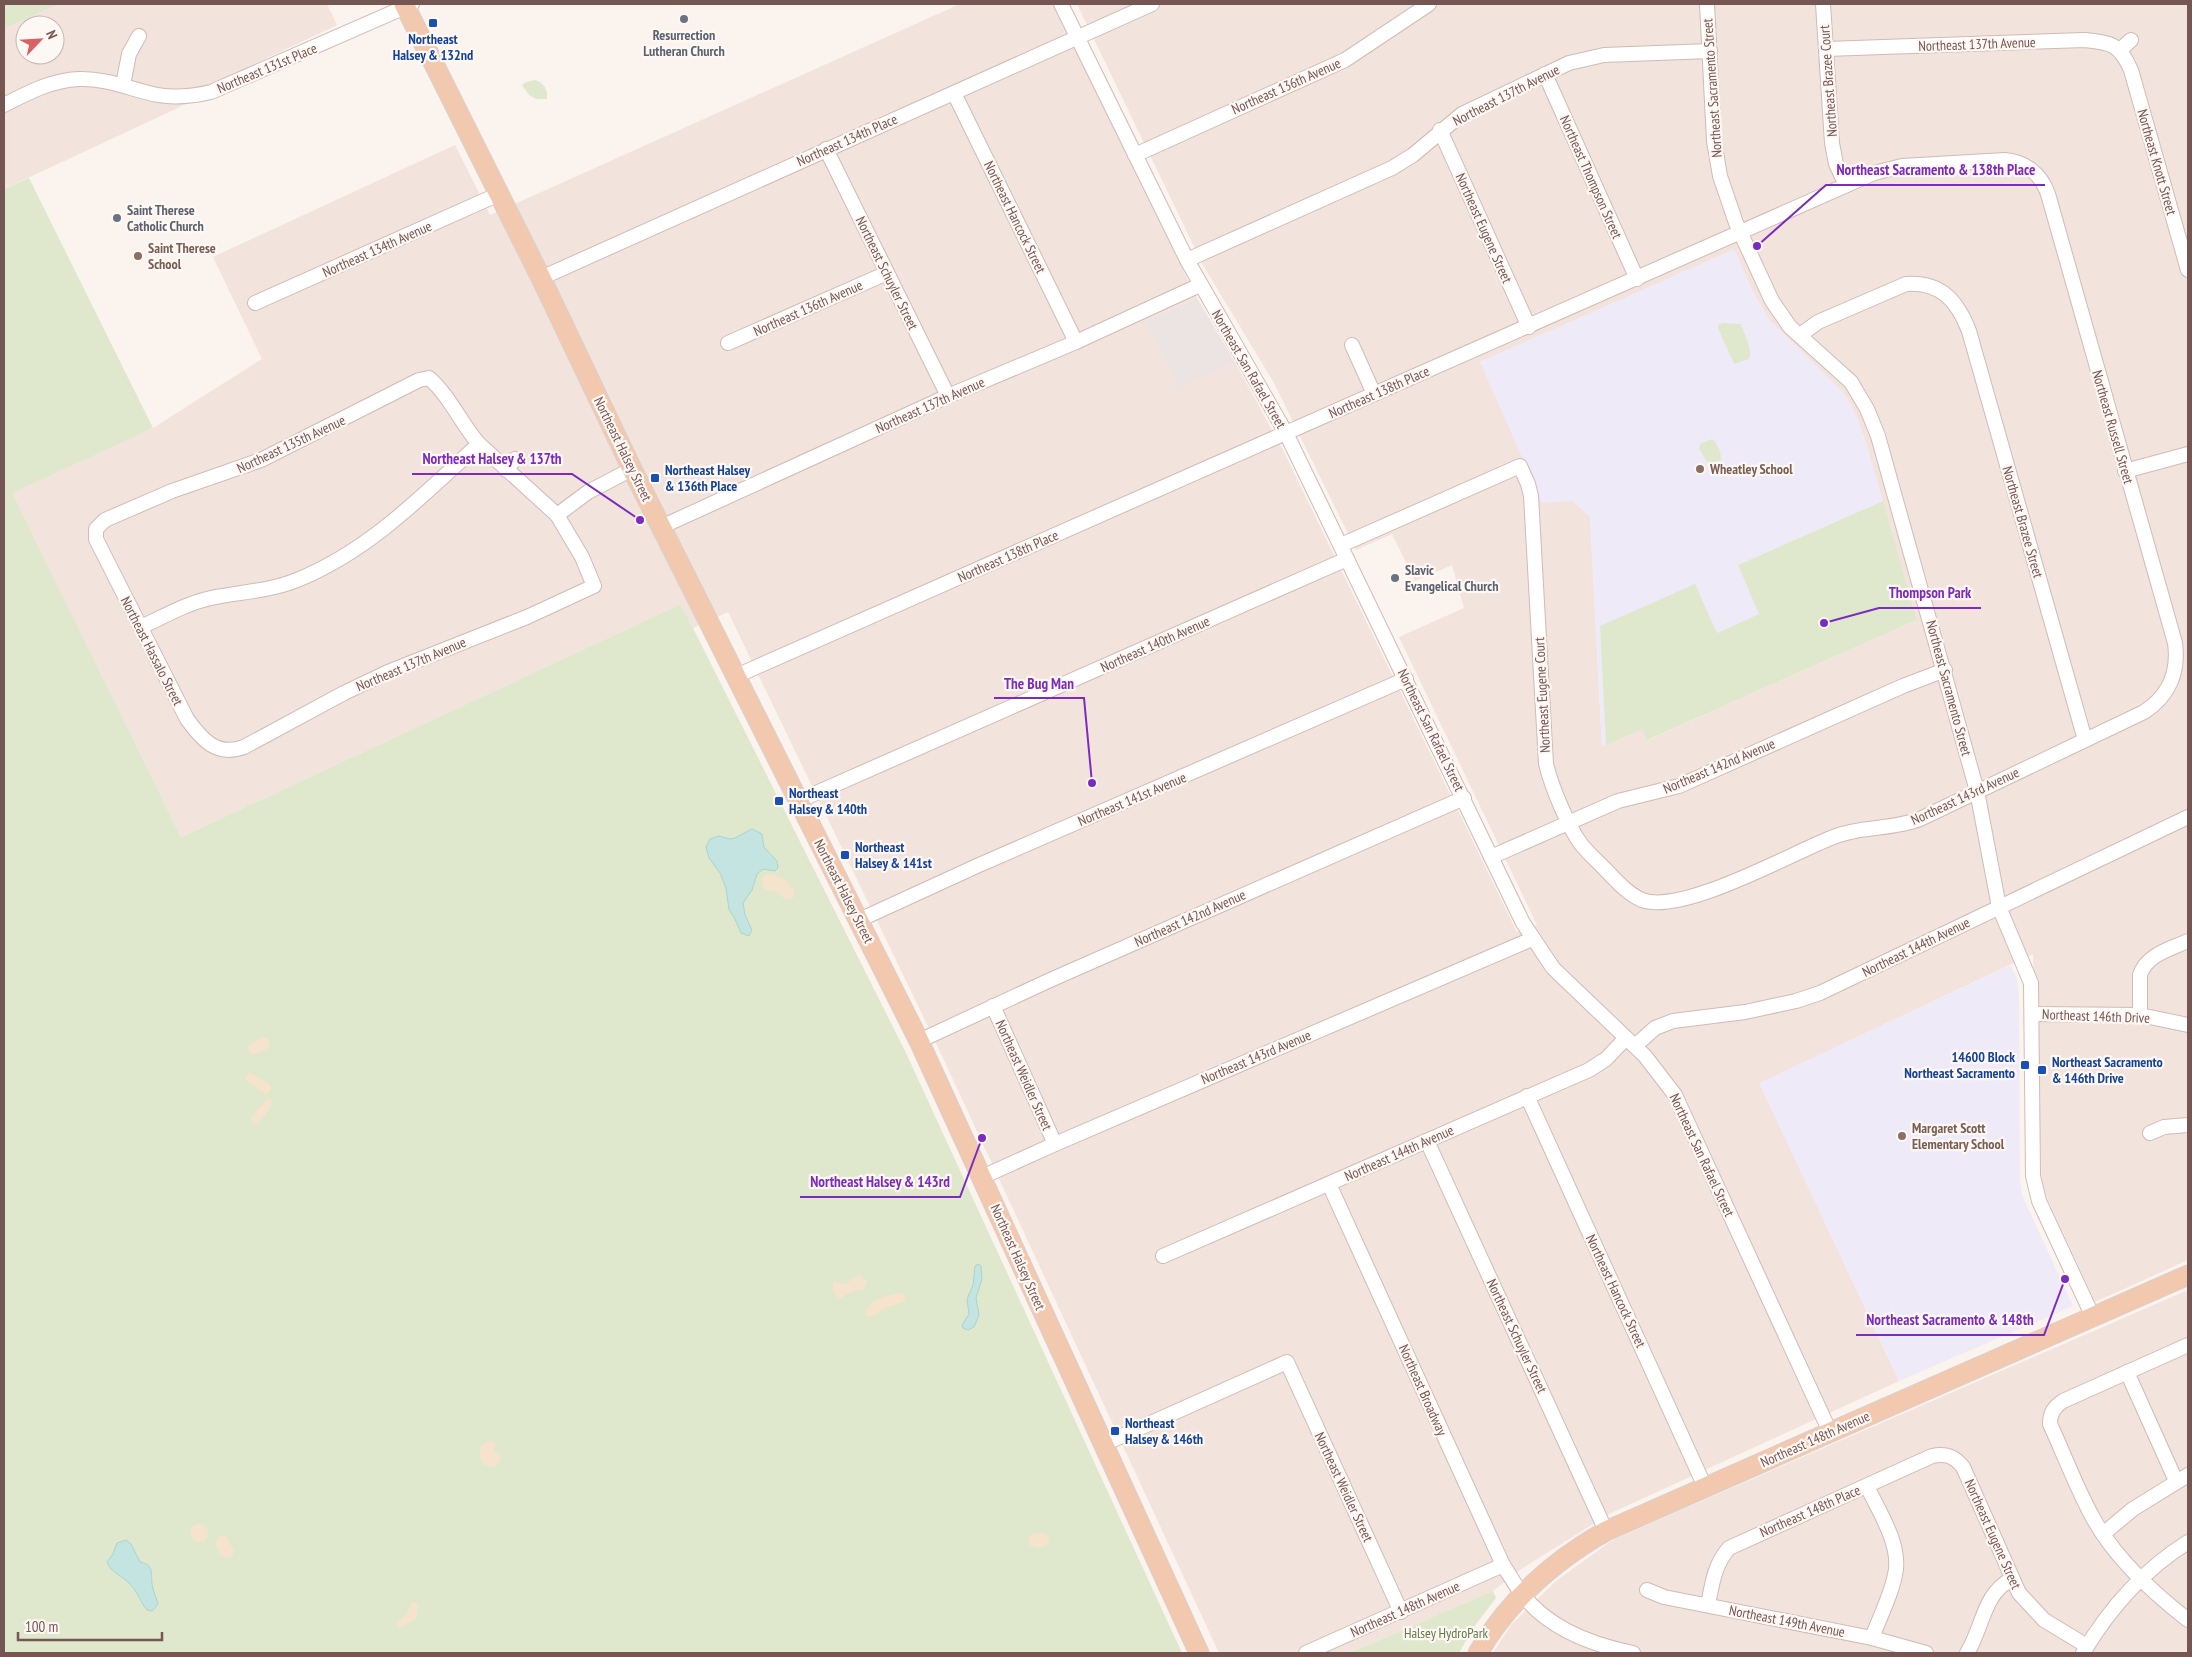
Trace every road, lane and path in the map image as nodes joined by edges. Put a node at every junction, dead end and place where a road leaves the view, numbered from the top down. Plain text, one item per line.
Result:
1 (1061, 4) edge
2 (1152, 4) edge
3 (1429, 4) edge
4 (1707, 4) edge
5 (1823, 4) edge
6 (407, 5) edge
7 (139, 36) dead end
8 (1078, 38) junction
9 (2130, 40) dead end
10 (1826, 49) junction
11 (1710, 51) junction
12 (2122, 52) junction
13 (1545, 74) junction
14 (123, 85) junction
15 (954, 93) junction
16 (4, 105) edge
17 (1440, 130) junction
18 (826, 150) junction
19 (1135, 155) junction
20 (2031, 170) joint
21 (1846, 185) junction
22 (499, 194) junction
23 (1740, 232) junction
24 (1187, 260) junction
25 (2188, 270) edge
26 (887, 273) junction
27 (541, 278) junction
28 (1636, 279) junction
29 (1200, 285) junction
30 (255, 303) dead end
31 (1529, 327) junction
32 (1800, 336) junction
33 (1076, 342) junction
34 (728, 343) dead end
35 (1352, 345) dead end
36 (1374, 394) junction
37 (948, 396) junction
38 (1286, 433) junction
39 (479, 444) junction
40 (2188, 454) edge
41 (632, 469) junction
42 (2125, 471) junction
43 (557, 515) junction
44 (661, 527) junction
45 (96, 529) joint
46 (1341, 545) junction
47 (1347, 559) junction
48 (141, 627) junction
49 (1944, 670) junction
50 (736, 676) junction
51 (1406, 679) junction
52 (2168, 688) joint
53 (2085, 740) junction
54 (233, 750) joint
55 (1978, 791) junction
56 (1464, 798) junction
57 (798, 801) junction
58 (2188, 817) edge
59 (1569, 822) junction
60 (1491, 857) junction
61 (1634, 895) joint
62 (1999, 907) junction
63 (859, 920) junction
64 (1532, 939) junction
65 (2188, 941) edge
66 (993, 1006) junction
67 (2032, 1014) junction
68 (2140, 1015) junction
69 (2188, 1025) edge
70 (919, 1041) junction
71 (1631, 1042) junction
72 (1527, 1096) junction
73 (2188, 1125) edge
74 (2150, 1133) dead end
75 (1428, 1141) junction
76 (1055, 1144) junction
77 (982, 1177) junction
78 (1329, 1184) junction
79 (1164, 1256) dead end
80 (2188, 1275) edge
81 (2093, 1317) junction
82 (2188, 1345) edge
83 (2127, 1372) junction
84 (1830, 1432) junction
85 (1104, 1444) junction
86 (1949, 1455) joint
87 (2182, 1478) edge
88 (1867, 1486) junction
89 (1705, 1487) junction
90 (1606, 1531) junction
91 (2103, 1534) junction
92 (2188, 1542) edge
93 (1503, 1564) junction
94 (2142, 1579) junction
95 (2012, 1580) junction
96 (1648, 1590) dead end
97 (1522, 1594) junction
98 (1708, 1605) junction
99 (1400, 1612) junction
100 (2188, 1620) edge
101 (1872, 1638) junction
102 (2085, 1650) edge
103 (1199, 1653) edge
104 (1306, 1653) edge
105 (1478, 1653) edge
106 (1633, 1653) edge
107 (1926, 1653) edge
108 (1967, 1653) edge

1 - 8 street, Northeast San Rafael Street
2 - 8 street, Northeast 134th Place
3 - 19 street, Northeast 136th Avenue
4 - 11 street, Northeast Sacramento Street
5 - 10 street, Northeast Brazee Court
6 - 14 street, Northeast 131st Place
6 - 22 main road, Northeast Halsey Street
7 - 14 street
8 - 15 street, Northeast 134th Place
8 - 19 street, Northeast San Rafael Street
9 - 12 street
10 - 12 street, Northeast 137th Avenue
10 - 21 street, Northeast Brazee Court
11 - 13 street, Northeast 137th Avenue
11 - 23 street, Northeast Sacramento Street
12 - 25 street, Northeast Knott Street
13 - 17 street, Northeast 137th Avenue
13 - 28 street, Northeast Thompson Street
14 - 16 street, Northeast 131st Place
15 - 18 street, Northeast 134th Place
15 - 33 street, Northeast Hancock Street
17 - 24 street, Northeast 137th Avenue
17 - 31 street, Northeast Eugene Street
18 - 26 street, Northeast Schuyler Street
18 - 27 street, Northeast 134th Place
19 - 24 street, Northeast San Rafael Street
20 - 21 street, Northeast 138th Place
20 - 42 street, Northeast Russell Street
21 - 23 street, Northeast 138th Place
22 - 27 main road, Northeast Halsey Street
22 - 30 street, Northeast 134th Avenue
23 - 28 street, Northeast 138th Place
23 - 32 street, Northeast Sacramento Street
24 - 29 street, Northeast San Rafael Street
26 - 34 street, Northeast 136th Avenue
26 - 37 street, Northeast Schuyler Street
27 - 41 main road, Northeast Halsey Street
28 - 31 street, Northeast 138th Place
29 - 33 street, Northeast 137th Avenue
29 - 38 street, Northeast San Rafael Street
31 - 36 street, Northeast 138th Place
32 - 49 street, Northeast Sacramento Street
32 - 53 street, Northeast Brazee Street
33 - 37 street, Northeast 137th Avenue
35 - 36 street
36 - 38 street, Northeast 138th Place
37 - 44 street, Northeast 137th Avenue
38 - 46 street, Northeast San Rafael Street
38 - 50 street, Northeast 138th Place
39 - 43 street
39 - 45 street, Northeast 135th Avenue
39 - 48 street
40 - 42 street
41 - 43 street
41 - 44 main road, Northeast Halsey Street
42 - 52 street, Northeast Russell Street
43 - 54 street, Northeast 137th Avenue
44 - 50 main road, Northeast Halsey Street
45 - 48 street, Northeast Hassalo Street
46 - 47 street, Northeast San Rafael Street
46 - 59 street, Northeast Eugene Court
47 - 51 street, Northeast San Rafael Street
47 - 57 street, Northeast 140th Avenue
48 - 54 street, Northeast Hassalo Street
49 - 55 street, Northeast Sacramento Street
49 - 59 street, Northeast 142nd Avenue
50 - 57 main road, Northeast Halsey Street
51 - 56 street, Northeast San Rafael Street
51 - 63 street, Northeast 141st Avenue
52 - 53 street, Northeast 143rd Avenue
53 - 55 street, Northeast 143rd Avenue
55 - 61 street, Northeast 143rd Avenue
55 - 62 street, Northeast Sacramento Street
56 - 60 street, Northeast San Rafael Street
56 - 66 street, Northeast 142nd Avenue
57 - 63 main road, Northeast Halsey Street
58 - 62 street, Northeast 144th Avenue
59 - 60 street, Northeast 142nd Avenue
59 - 61 street, Northeast Eugene Court
60 - 64 street, Northeast San Rafael Street
62 - 67 street, Northeast Sacramento Street
62 - 71 street, Northeast 144th Avenue
63 - 70 main road, Northeast Halsey Street
64 - 71 street, Northeast San Rafael Street
64 - 76 street, Northeast 143rd Avenue
65 - 68 street
66 - 70 street, Northeast 142nd Avenue
66 - 76 street, Northeast Weidler Street
67 - 68 street, Northeast 146th Drive
67 - 81 street, Northeast Sacramento Street
68 - 69 street, Northeast 146th Drive
70 - 77 main road, Northeast Halsey Street
71 - 72 street, Northeast 144th Avenue
71 - 84 street, Northeast San Rafael Street
72 - 75 street, Northeast 144th Avenue
72 - 89 street, Northeast Hancock Street
73 - 74 street
75 - 78 street, Northeast 144th Avenue
75 - 90 street, Northeast Schuyler Street
76 - 77 street, Northeast 143rd Avenue
77 - 85 main road, Northeast Halsey Street
78 - 79 street, Northeast 144th Avenue
78 - 93 street, Northeast Broadway
80 - 81 main road, Northeast 148th Avenue
81 - 84 main road, Northeast 148th Avenue
82 - 83 street
83 - 87 street
83 - 91 street
84 - 89 main road, Northeast 148th Avenue
85 - 99 street, Northeast Weidler Street
85 - 103 main road, Northeast Halsey Street
86 - 88 street, Northeast 148th Place
86 - 95 street, Northeast Eugene Street
87 - 91 street
88 - 98 street, Northeast 148th Place
88 - 101 street
89 - 90 main road, Northeast 148th Avenue
90 - 97 main road, Northeast 148th Avenue
91 - 94 street
92 - 94 street
93 - 97 street, Northeast Broadway
93 - 99 street, Northeast 148th Avenue
94 - 100 street
94 - 102 street
95 - 102 street, Northeast Eugene Street
95 - 108 street
96 - 98 street, Northeast 149th Avenue
97 - 105 main road, Northeast 148th Avenue
97 - 106 street
98 - 101 street, Northeast 149th Avenue
99 - 104 street, Northeast 148th Avenue
101 - 107 street, Northeast 149th Avenue

